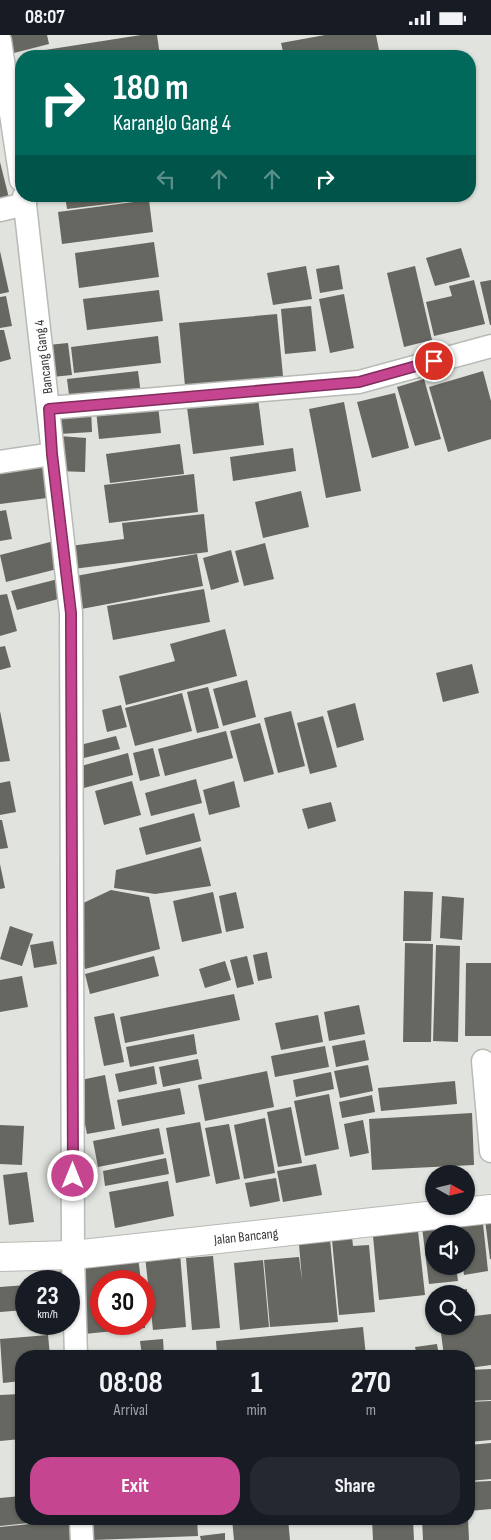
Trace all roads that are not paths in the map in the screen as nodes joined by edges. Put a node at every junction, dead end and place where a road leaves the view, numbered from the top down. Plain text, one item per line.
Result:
1 (0, 41) edge
2 (15, 140) edge
3 (19, 202) edge
4 (24, 202) edge
5 (0, 210) edge
6 (491, 346) edge
7 (49, 409) junction
8 (52, 454) junction
9 (0, 462) edge
10 (483, 1061) dead end
11 (491, 1151) edge
12 (491, 1209) edge
13 (73, 1255) junction
14 (0, 1257) edge
15 (76, 1350) edge
16 (81, 1525) edge
17 (82, 1540) edge

1 - 2 street
3 - 5 street
4 - 7 street, Bancang Gang 4
6 - 7 street
7 - 8 street, Bancang Gang 4
8 - 9 street
8 - 13 street, Bancang Gang 4
10 - 11 street
12 - 13 street, Jalan Bancang
13 - 14 street, Jalan Bancang
13 - 15 street, Bancang Gang 4
16 - 17 street

